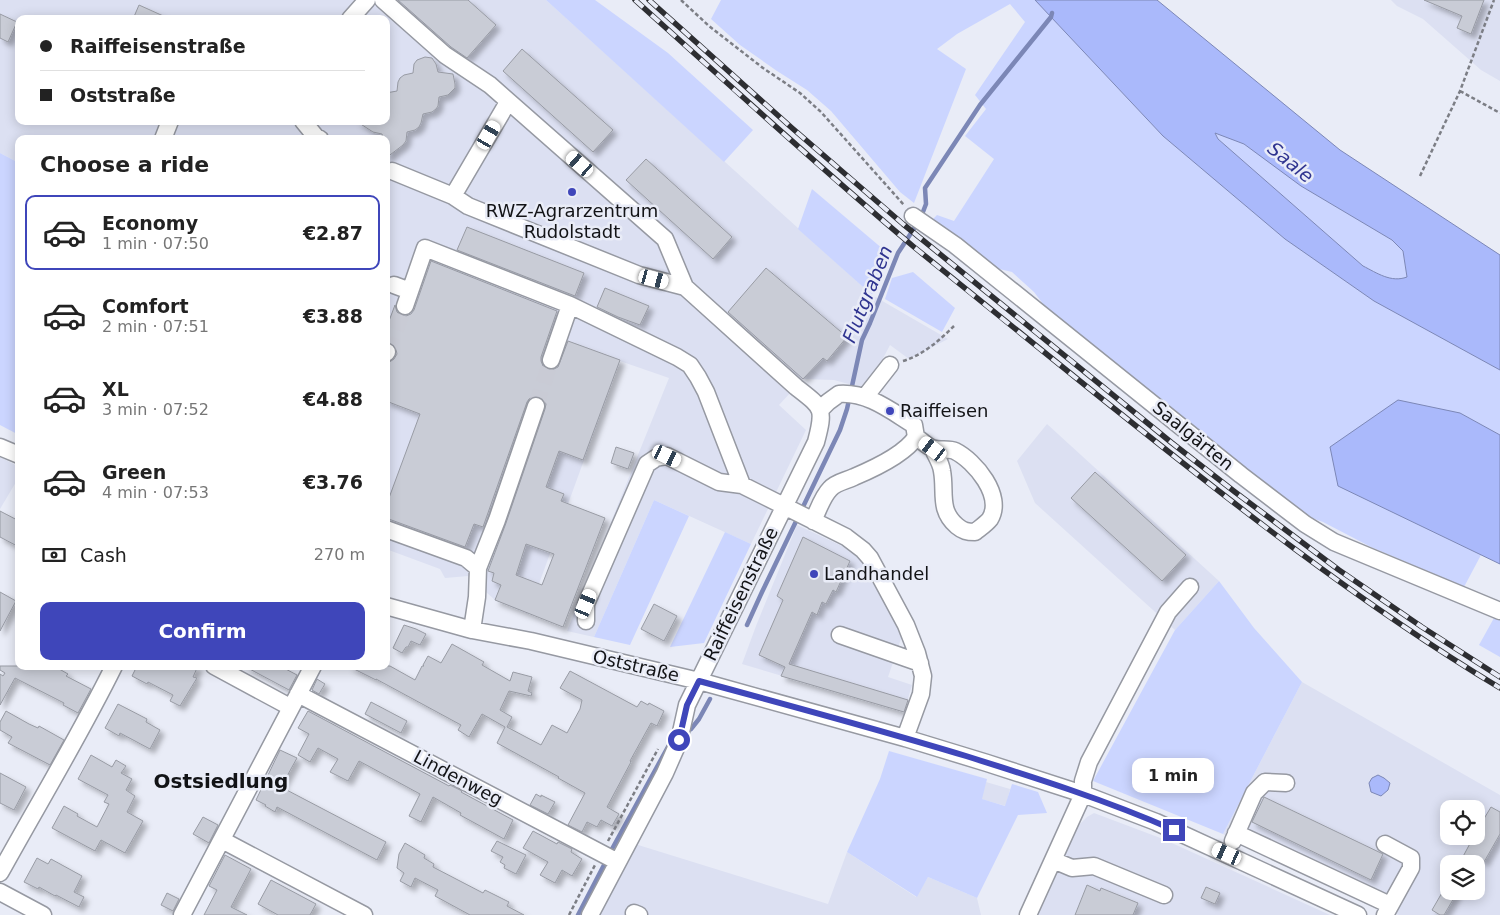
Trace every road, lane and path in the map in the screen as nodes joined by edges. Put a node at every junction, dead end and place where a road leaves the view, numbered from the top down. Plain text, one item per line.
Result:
1 (367, 0) edge
2 (383, 0) edge
3 (681, 0) edge
4 (1494, 0) edge
5 (354, 15) edge
6 (1460, 91) junction
7 (508, 102) junction
8 (1500, 113) edge
9 (306, 125) edge
10 (314, 135) edge
11 (392, 171) dead end
12 (1420, 176) dead end
13 (454, 196) junction
14 (919, 220) joint
15 (394, 285) dead end
16 (685, 287) junction
17 (570, 305) junction
18 (954, 326) dead end
19 (551, 360) tunnel mouth
20 (890, 366) joint
21 (855, 395) junction
22 (536, 406) tunnel mouth
23 (821, 410) junction
24 (916, 437) junction
25 (0, 447) edge
26 (933, 449) junction
27 (15, 453) edge
28 (742, 485) junction
29 (799, 514) junction
30 (390, 530) edge
31 (478, 568) junction
32 (1190, 587) dead end
33 (390, 607) edge
34 (1500, 611) edge
35 (586, 620) dead end
36 (472, 630) junction
37 (840, 634) dead end
38 (920, 663) junction
39 (112, 670) edge
40 (223, 670) edge
41 (311, 670) edge
42 (699, 681) junction
43 (294, 701) junction
44 (905, 738) junction
45 (658, 748) dead end
46 (1286, 783) dead end
47 (1083, 794) junction
48 (1236, 832) junction
49 (222, 840) junction
50 (1385, 844) dead end
51 (602, 853) junction
52 (1227, 854) junction
53 (1053, 860) junction
54 (618, 862) junction
55 (0, 873) edge
56 (0, 892) edge
57 (1164, 895) dead end
58 (1332, 909) edge
59 (1388, 910) edge
60 (44, 915) edge
61 (182, 915) edge
62 (364, 915) edge
63 (569, 915) edge
64 (590, 915) edge
65 (1028, 915) edge
66 (1358, 915) edge

1 - 5 street
2 - 7 street
3 - 14 path
4 - 6 path
6 - 8 path
6 - 12 path
7 - 13 street
7 - 16 street
9 - 10 street
11 - 13 street
13 - 16 street
14 - 34 street, Saalgärten
15 - 17 street
16 - 23 street
17 - 19 street
17 - 28 street
18 - 20 path
20 - 21 street
21 - 23 street
21 - 24 street
22 - 31 street
23 - 29 street, Raiffeisenstraße
24 - 26 street
24 - 29 street
25 - 27 street
26 - 26 street
28 - 29 street
28 - 35 street
29 - 38 street
29 - 42 street, Raiffeisenstraße
30 - 31 street
31 - 36 street
32 - 47 street
33 - 36 street, Oststraße
36 - 42 street, Oststraße
37 - 38 street
38 - 44 street
39 - 55 street
40 - 43 street, Lindenweg
41 - 43 street
42 - 44 street, Oststraße
42 - 54 street, Raiffeisenstraße
43 - 49 street
43 - 51 street, Lindenweg
44 - 47 street, Oststraße
45 - 51 path
46 - 48 street
47 - 52 street, Oststraße
47 - 53 street
48 - 52 street
48 - 59 street
49 - 61 street
49 - 62 street
50 - 59 street
51 - 54 street, Lindenweg
51 - 63 path
52 - 58 street, Oststraße
53 - 57 street
53 - 65 street
54 - 64 street, Raiffeisenstraße
56 - 60 street
58 - 66 street, Oststraße

